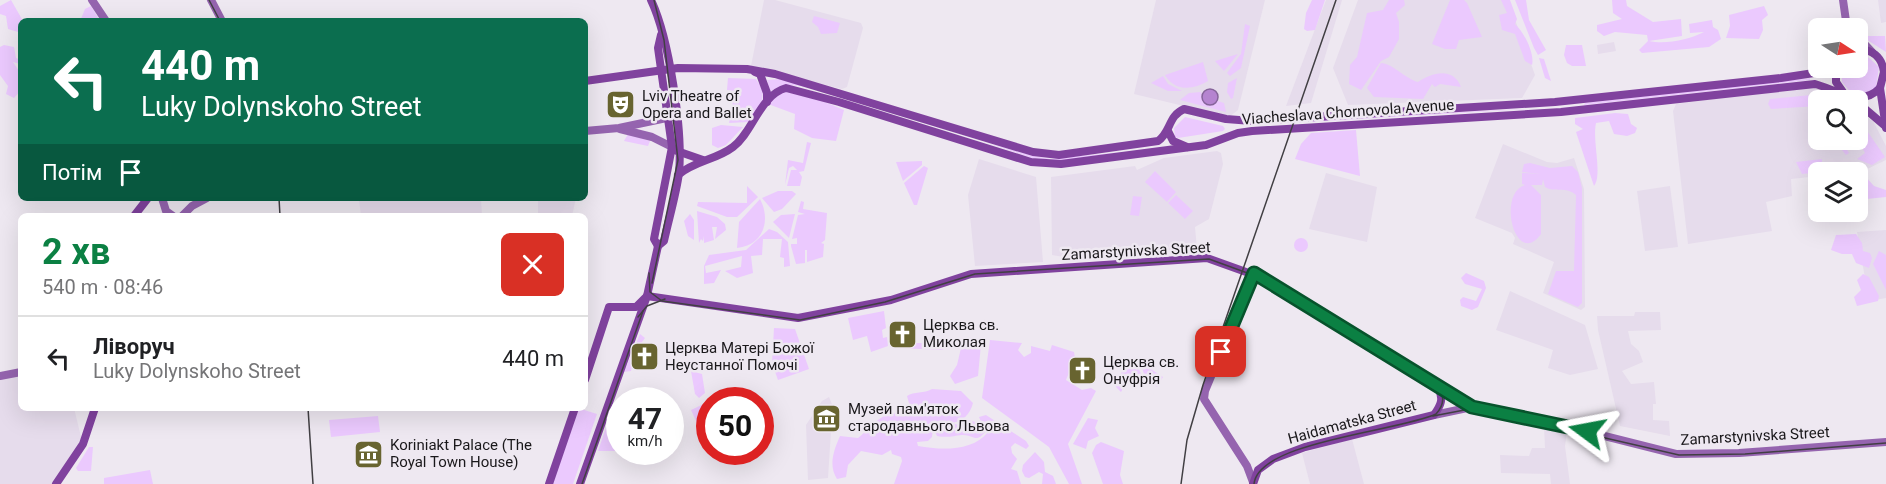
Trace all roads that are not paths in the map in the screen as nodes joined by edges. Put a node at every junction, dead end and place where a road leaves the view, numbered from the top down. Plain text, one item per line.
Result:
1 (92, 0) edge
2 (211, 0) edge
3 (651, 0) edge
4 (1843, 0) edge
5 (104, 18) edge
6 (220, 18) edge
7 (1846, 18) edge
8 (1868, 47) edge
9 (1868, 51) edge
10 (1873, 52) junction
11 (1886, 57) edge
12 (666, 69) junction
13 (747, 69) junction
14 (1808, 74) edge
15 (1836, 78) edge
16 (588, 81) edge
17 (1882, 86) edge
18 (1831, 90) edge
19 (1844, 90) edge
20 (1868, 96) edge
21 (767, 102) junction
22 (1868, 112) edge
23 (672, 117) junction
24 (1885, 127) edge
25 (619, 128) junction
26 (588, 131) edge
27 (1168, 131) junction
28 (672, 147) junction
29 (1187, 147) junction
30 (680, 153) junction
31 (703, 160) junction
32 (678, 175) junction
33 (146, 201) edge
34 (201, 201) edge
35 (136, 213) edge
36 (185, 213) edge
37 (658, 246) junction
38 (1254, 273) junction
39 (647, 296) junction
40 (588, 371) edge
41 (18, 373) edge
42 (0, 376) edge
43 (1438, 388) junction
44 (1472, 407) junction
45 (94, 411) edge
46 (574, 411) edge
47 (1434, 415) junction
48 (1886, 442) edge
49 (1253, 483) edge
50 (56, 484) edge
51 (549, 484) edge
52 (580, 484) edge

1 - 5 main road
2 - 6 main road
3 - 12 main road
4 - 7 main road
8 - 10 main road
9 - 10 main road
10 - 11 main road
10 - 17 main road
12 - 13 main road
12 - 16 main road
12 - 23 main road
13 - 21 main road
13 - 27 main road
14 - 27 main road, Viacheslava Chornovola Avenue
15 - 19 main road
17 - 20 main road
17 - 24 main road
18 - 29 main road, Viacheslava Chornovola Avenue
21 - 29 main road, Viacheslava Chornovola Avenue
21 - 31 main road
22 - 24 main road
23 - 25 main road
23 - 28 main road
23 - 30 main road
25 - 26 main road
25 - 28 main road
27 - 29 main road
28 - 30 main road
28 - 37 main road
30 - 31 main road
30 - 32 main road
31 - 32 main road
32 - 37 main road
33 - 35 main road
34 - 36 main road
37 - 39 main road
38 - 39 main road, Zamarstynivska Street
38 - 43 main road, Zamarstynivska Street
38 - 49 main road
39 - 40 main road
39 - 52 main road
41 - 42 main road
43 - 44 main road, Zamarstynivska Street
43 - 47 main road, Haidamatska Street
44 - 47 main road, Haidamatska Street
44 - 48 main road, Zamarstynivska Street
45 - 50 main road
46 - 51 main road
47 - 49 main road, Haidamatska Street

